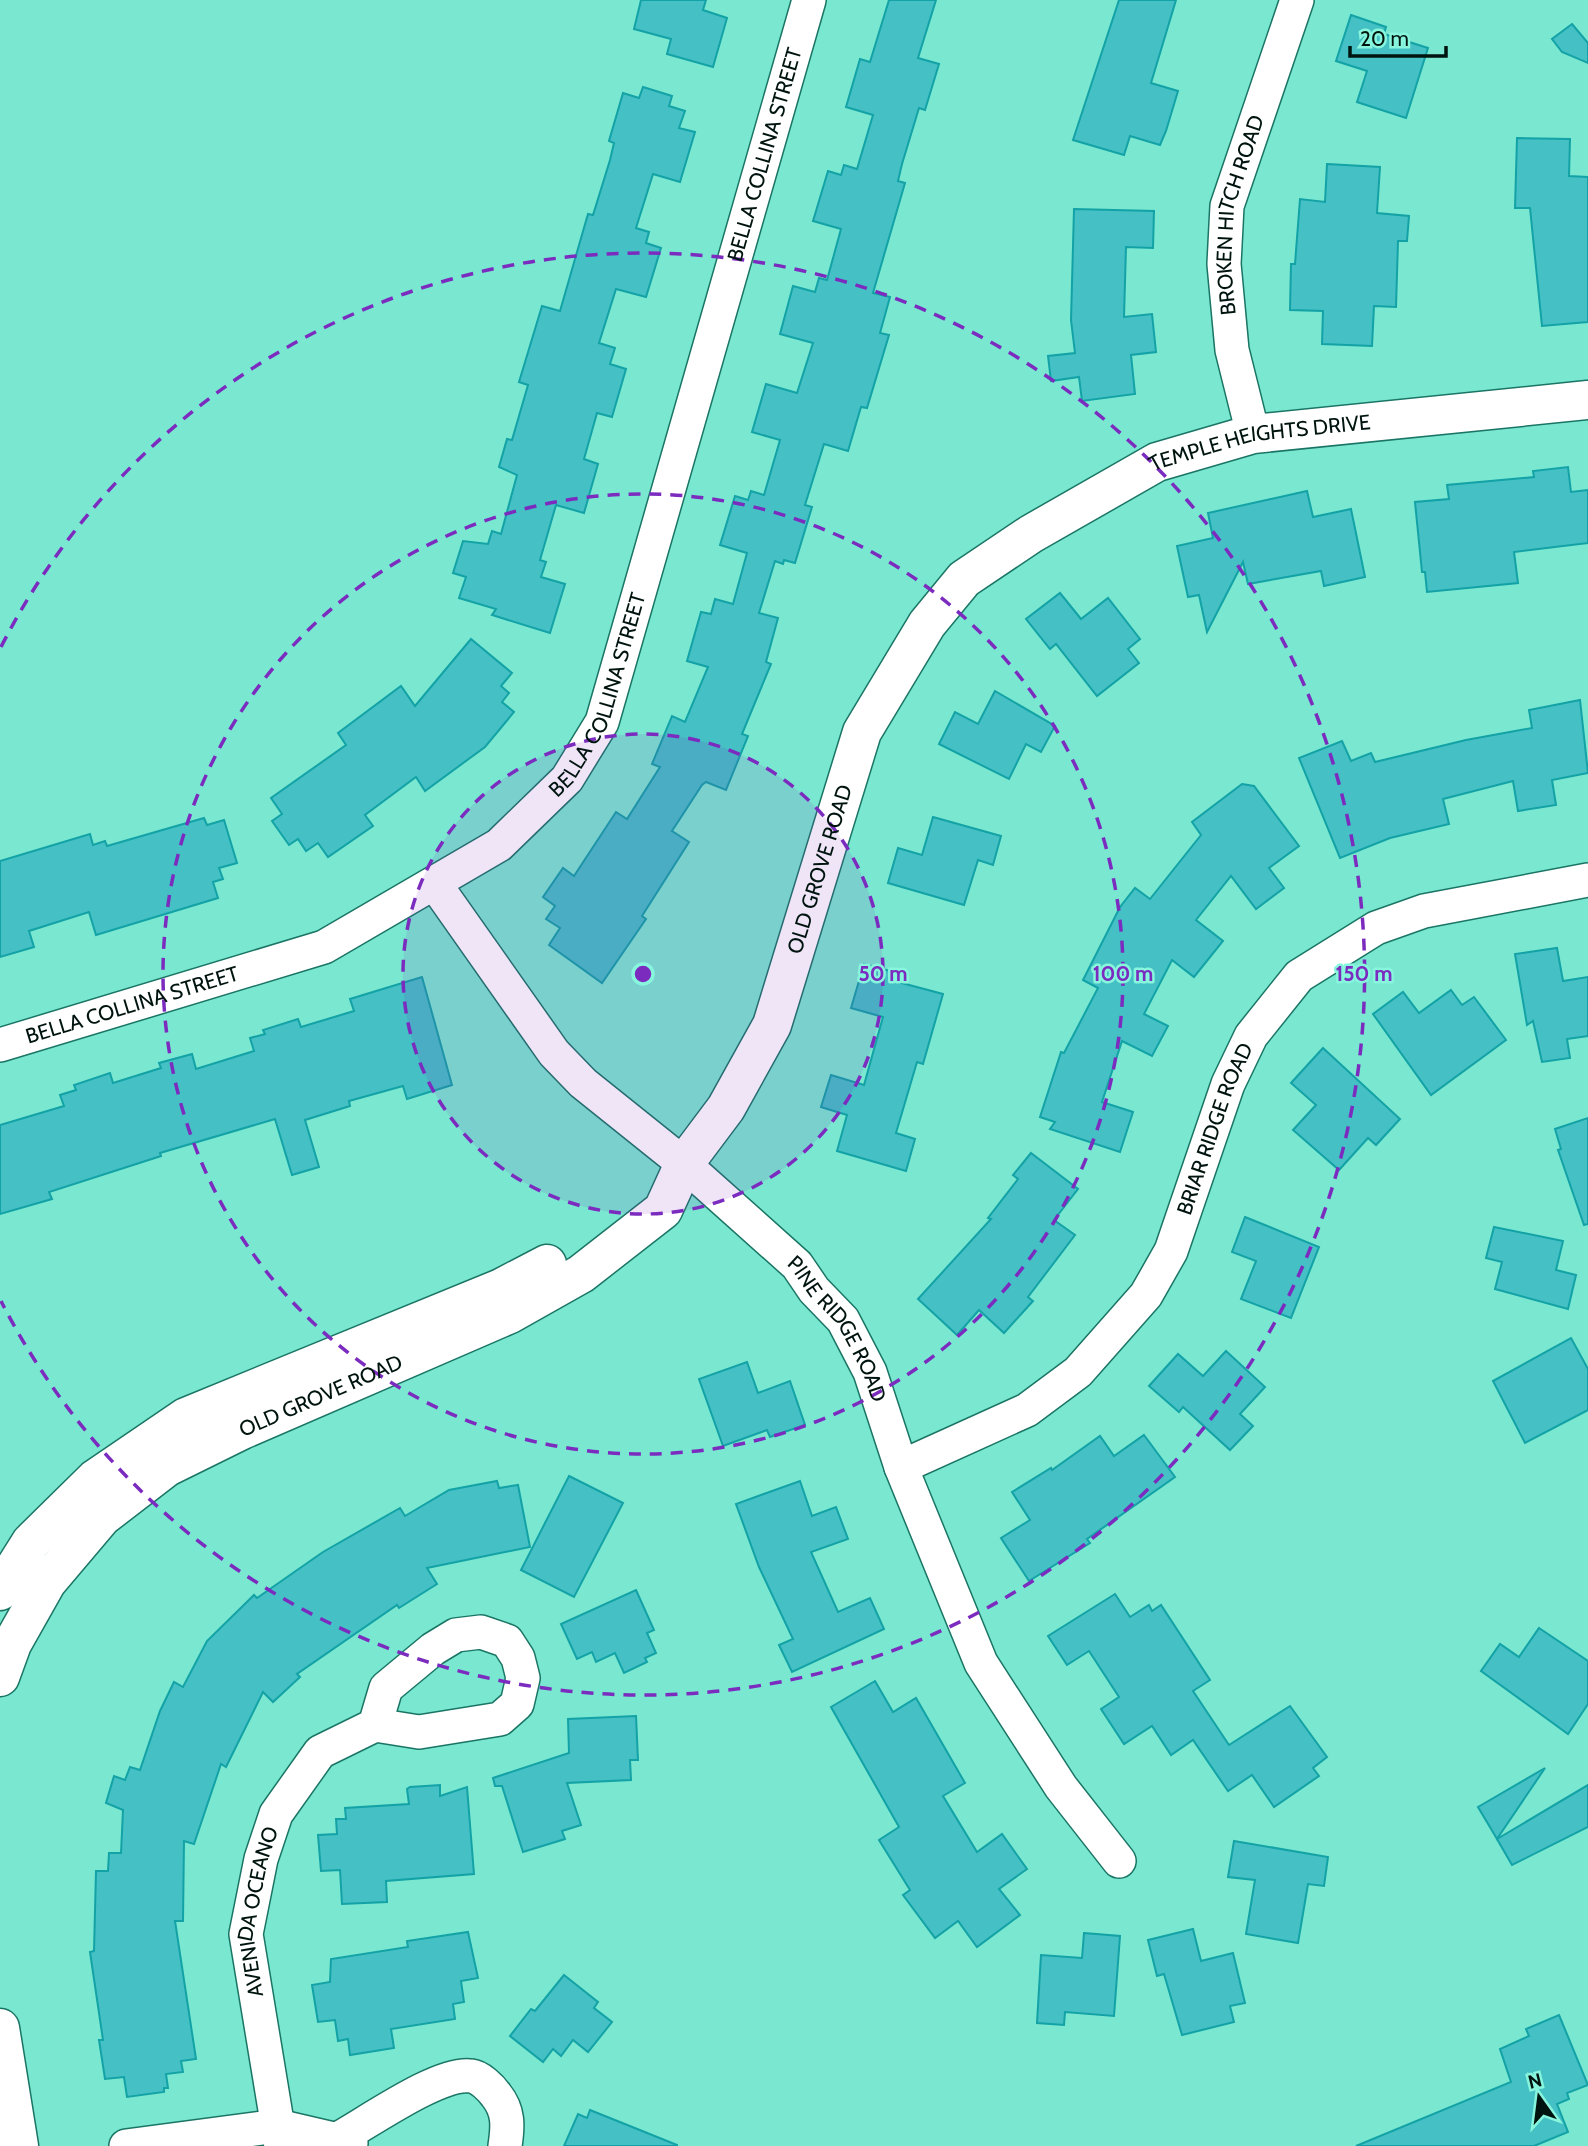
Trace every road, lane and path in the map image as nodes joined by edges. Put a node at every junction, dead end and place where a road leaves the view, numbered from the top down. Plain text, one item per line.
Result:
1 (808, 0) edge
2 (1297, 0) edge
3 (1588, 400) edge
4 (1253, 434) junction
5 (964, 579) joint
6 (1588, 880) edge
7 (435, 884) junction
8 (0, 1045) edge
9 (684, 1164) junction
10 (901, 1467) junction
11 (0, 1591) edge
12 (0, 1677) edge
13 (375, 1725) dead end
14 (1119, 1861) dead end
15 (0, 2028) edge
16 (280, 2136) edge
17 (341, 2144) edge
18 (19, 2146) edge
19 (126, 2146) edge
20 (505, 2146) edge

1 - 7 street, BELLA COLLINA STREET
2 - 4 street, BROKEN HITCH ROAD
3 - 4 street, TEMPLE HEIGHTS DRIVE
4 - 5 street, TEMPLE HEIGHTS DRIVE
5 - 9 street, OLD GROVE ROAD
6 - 10 street, BRIAR RIDGE ROAD
7 - 8 street, BELLA COLLINA STREET
7 - 9 street, PINE RIDGE ROAD
9 - 10 street, PINE RIDGE ROAD
9 - 11 street, OLD GROVE ROAD
9 - 12 street, OLD GROVE ROAD
10 - 14 street, PINE RIDGE ROAD
13 - 16 street, AVENIDA OCEANO
15 - 18 street
16 - 17 street
16 - 19 street
17 - 20 street

